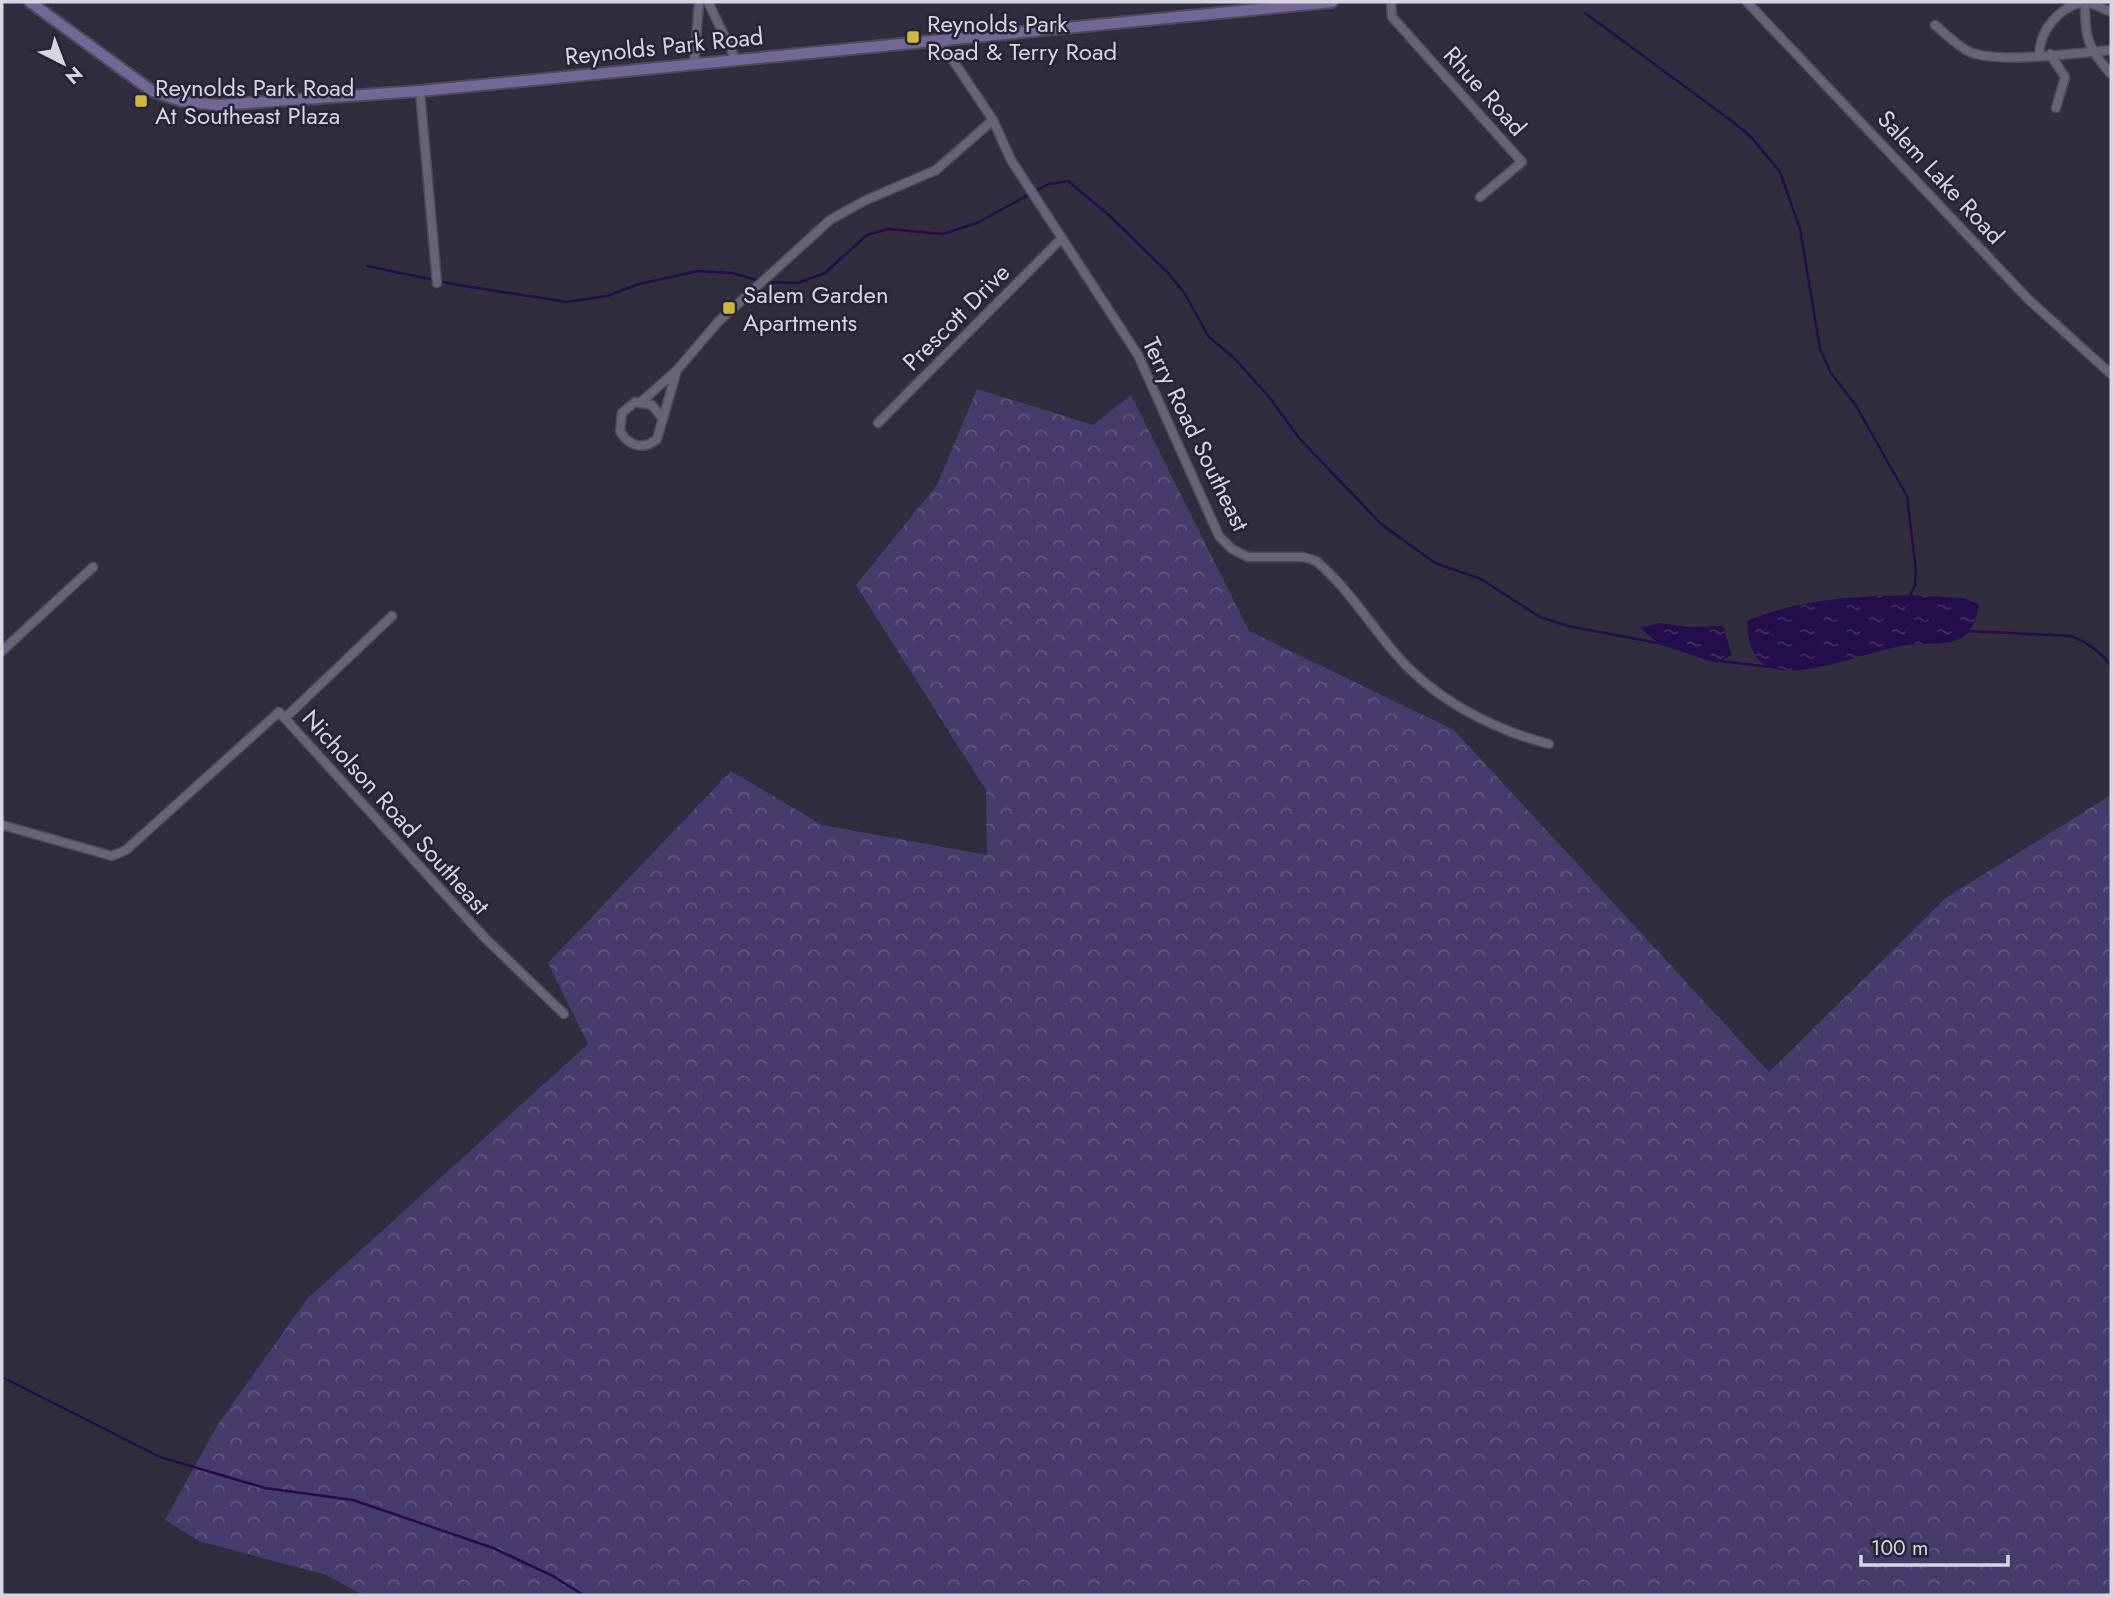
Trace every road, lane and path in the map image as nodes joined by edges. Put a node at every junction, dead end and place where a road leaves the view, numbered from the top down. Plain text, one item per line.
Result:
1 (30, 2) edge
2 (699, 2) edge
3 (708, 2) edge
4 (1332, 2) edge
5 (1391, 2) edge
6 (1747, 2) edge
7 (2085, 2) edge
8 (2111, 12) edge
9 (1935, 25) dead end
10 (940, 41) junction
11 (2111, 50) edge
12 (2091, 52) junction
13 (2050, 54) junction
14 (2039, 55) junction
15 (736, 60) junction
16 (694, 64) junction
17 (2111, 74) edge
18 (420, 91) junction
19 (2056, 108) dead end
20 (993, 120) junction
21 (1480, 197) dead end
22 (1062, 238) junction
23 (437, 283) dead end
24 (677, 370) junction
25 (2111, 374) edge
26 (641, 402) junction
27 (662, 418) junction
28 (878, 423) dead end
29 (93, 567) dead end
30 (392, 616) dead end
31 (2, 651) edge
32 (285, 718) junction
33 (1549, 744) dead end
34 (2, 825) edge
35 (564, 1014) dead end

1 - 18 main road, Reynolds Park Road
2 - 16 street
3 - 15 street
4 - 10 main road, Reynolds Park Road
5 - 21 street, Rhue Road
6 - 25 street, Salem Lake Road
7 - 8 street
7 - 12 street
7 - 14 street
9 - 14 street
10 - 15 main road, Reynolds Park Road
10 - 20 street, Terry Road Southeast
11 - 12 street
12 - 13 street
12 - 17 street
13 - 14 street
13 - 19 street
15 - 16 main road, Reynolds Park Road
16 - 18 main road, Reynolds Park Road
18 - 23 street
20 - 22 street, Terry Road Southeast
20 - 24 street
22 - 28 street, Prescott Drive
22 - 33 street, Terry Road Southeast
24 - 26 street
24 - 27 street
26 - 27 street
26 - 27 street
29 - 31 street
30 - 32 street
32 - 34 street, Nicholson Road Southeast
32 - 35 street, Nicholson Road Southeast

